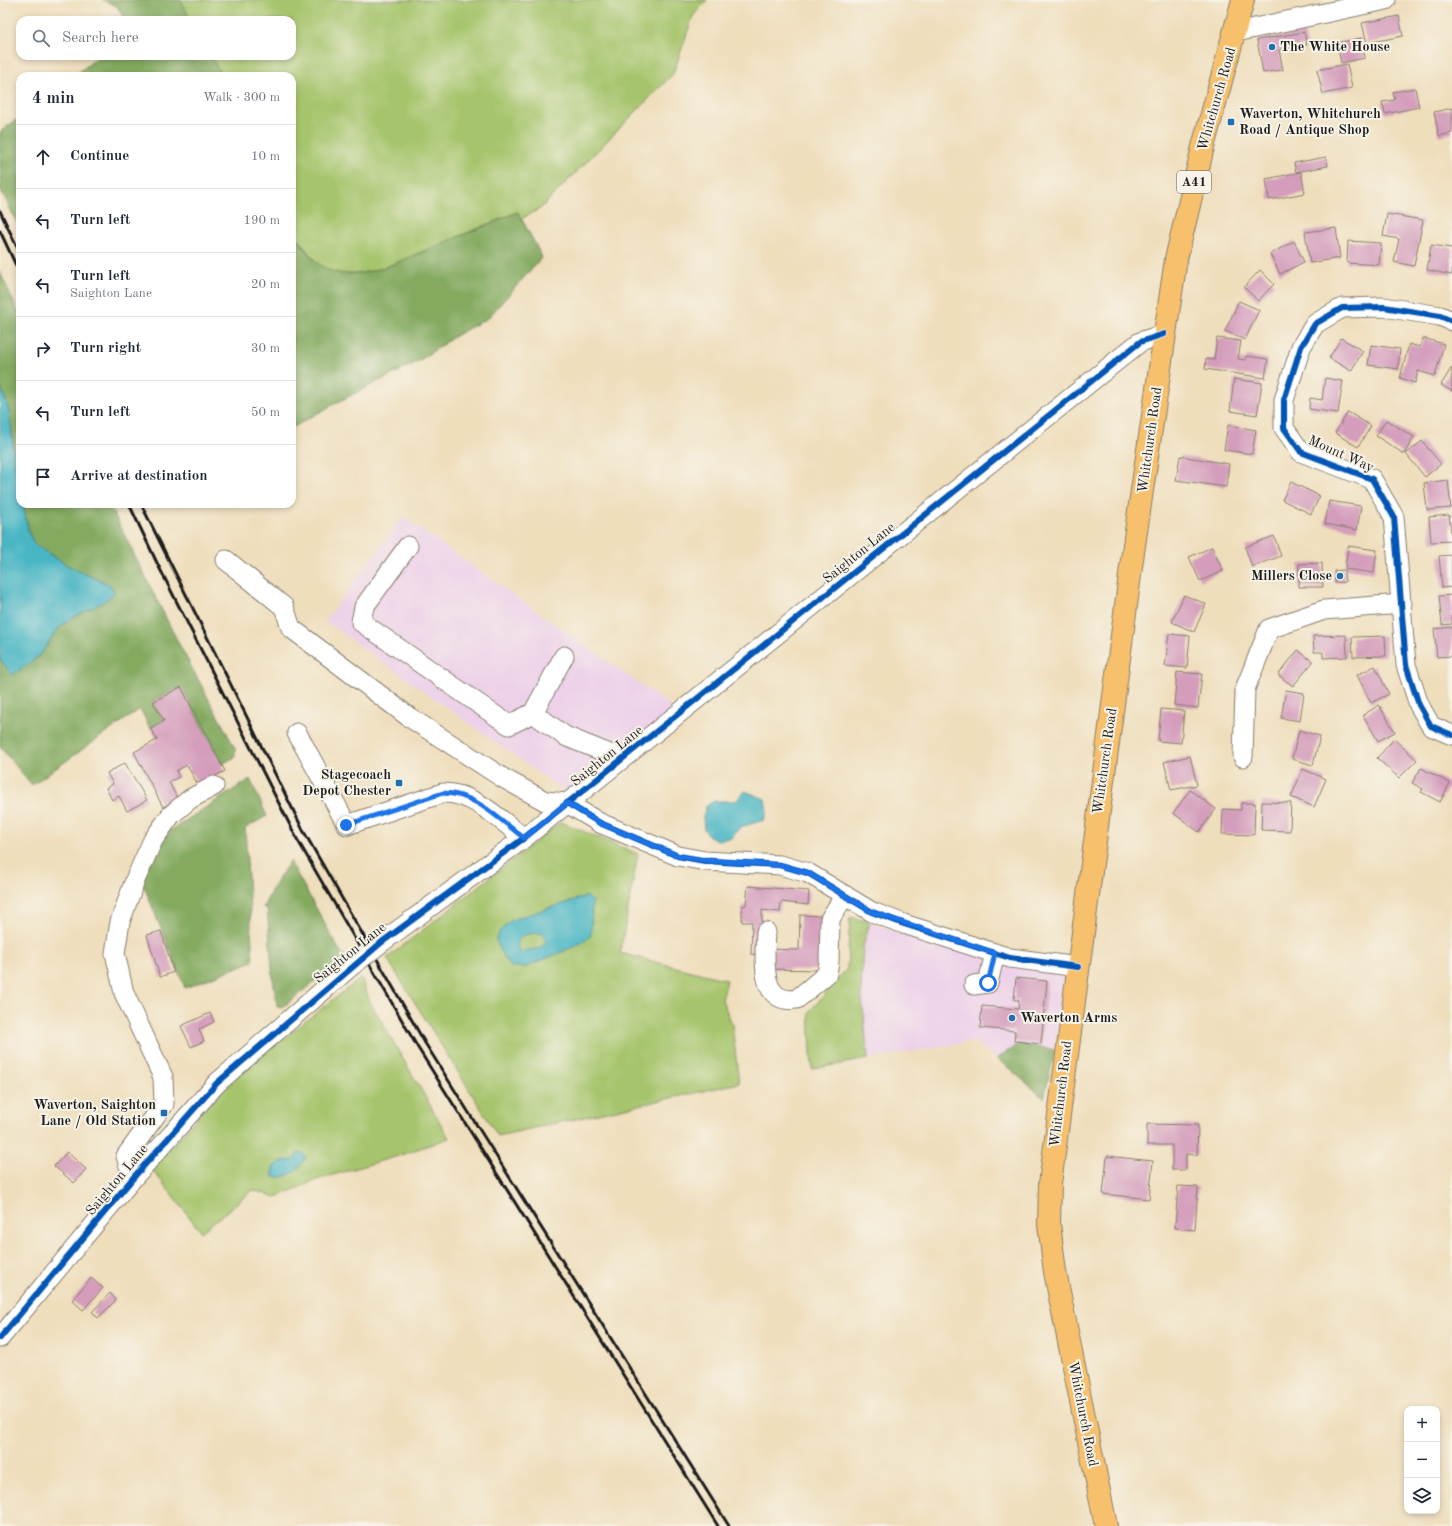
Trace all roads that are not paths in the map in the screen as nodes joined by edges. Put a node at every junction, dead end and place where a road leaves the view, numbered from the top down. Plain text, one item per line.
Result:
1 (1243, 0) edge
2 (1386, 0) edge
3 (1236, 32) junction
4 (1452, 321) edge
5 (1164, 334) junction
6 (408, 546) dead end
7 (226, 560) dead end
8 (1402, 604) junction
9 (564, 656) dead end
10 (533, 713) junction
11 (297, 733) dead end
12 (1452, 735) edge
13 (1243, 757) dead end
14 (622, 759) junction
15 (214, 786) dead end
16 (567, 803) junction
17 (524, 838) junction
18 (844, 895) junction
19 (766, 932) dead end
20 (995, 953) junction
21 (1078, 967) junction
22 (974, 985) dead end
23 (133, 1178) junction
24 (0, 1338) edge
25 (1106, 1526) edge

1 - 3 highway, Whitchurch Road / A41
2 - 3 street
3 - 5 highway, Whitchurch Road / A41
4 - 8 street, Mount Way
5 - 14 street, Saighton Lane
5 - 21 highway, Whitchurch Road / A41
6 - 10 street
7 - 16 street
8 - 12 street, Mount Way
8 - 13 street
9 - 10 street
10 - 14 street
11 - 17 street
14 - 16 street, Saighton Lane
15 - 23 street
16 - 17 street, Saighton Lane
16 - 18 street
17 - 23 street, Saighton Lane, bridge
18 - 19 street
18 - 20 street
20 - 21 street
20 - 22 street
21 - 25 highway, Whitchurch Road / A41
23 - 24 street, Saighton Lane

